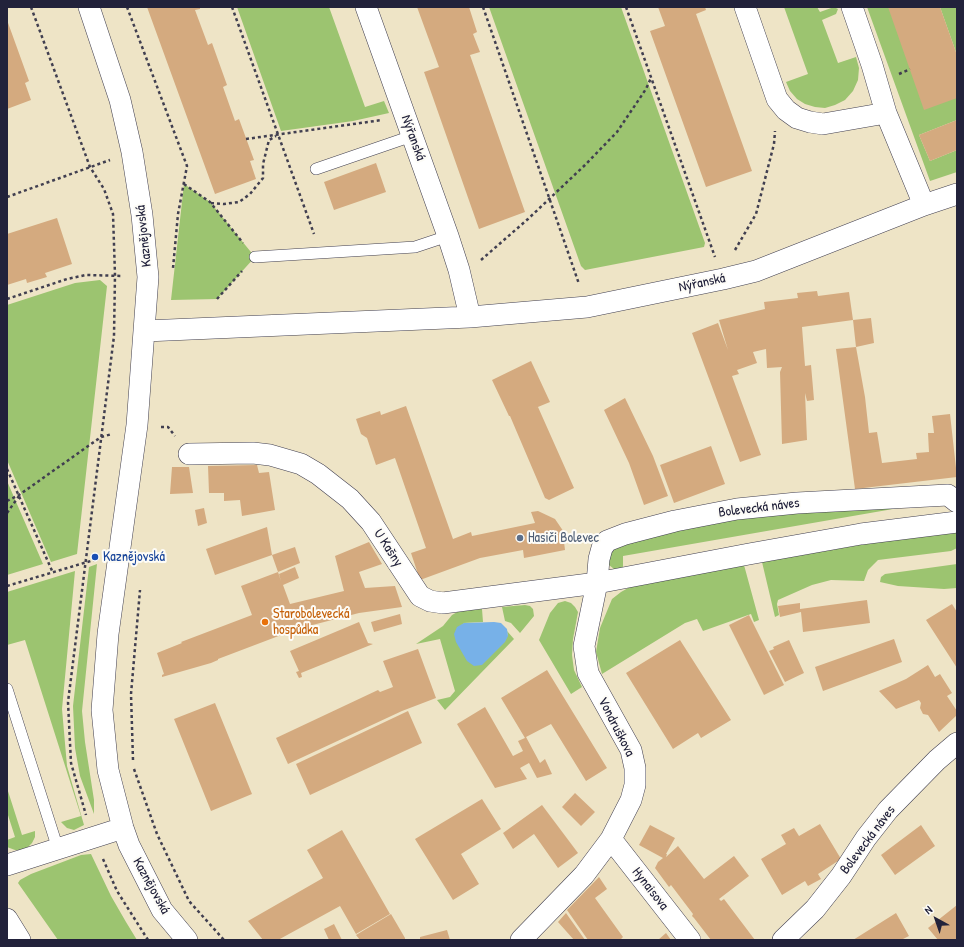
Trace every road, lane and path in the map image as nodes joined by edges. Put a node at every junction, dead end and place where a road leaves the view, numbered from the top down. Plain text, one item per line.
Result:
1 (31, 7) edge
2 (89, 7) edge
3 (128, 7) edge
4 (232, 7) edge
5 (366, 7) edge
6 (483, 7) edge
7 (626, 7) edge
8 (745, 7) edge
9 (852, 7) edge
10 (651, 77) junction
11 (404, 113) junction
12 (886, 113) junction
13 (775, 129) dead end
14 (278, 134) junction
15 (412, 136) junction
16 (246, 139) dead end
17 (316, 169) dead end
18 (184, 184) junction
19 (957, 194) edge
20 (7, 197) edge
21 (549, 198) junction
22 (210, 202) junction
23 (924, 205) junction
24 (448, 236) junction
25 (735, 251) dead end
26 (321, 253) junction
27 (255, 257) junction
28 (479, 262) dead end
29 (148, 277) junction
30 (723, 279) junction
31 (7, 299) edge
32 (217, 299) dead end
33 (587, 306) junction
34 (470, 317) junction
35 (145, 330) junction
36 (137, 425) junction
37 (189, 454) dead end
38 (7, 469) edge
39 (19, 495) junction
40 (7, 501) edge
41 (957, 502) edge
42 (7, 513) edge
43 (957, 522) edge
44 (119, 553) junction
45 (53, 573) junction
46 (597, 583) junction
47 (7, 586) edge
48 (141, 586) dead end
49 (7, 689) edge
50 (957, 743) edge
51 (123, 828) junction
52 (611, 839) junction
53 (58, 849) junction
54 (7, 865) edge
55 (7, 919) edge
56 (20, 940) edge
57 (187, 940) edge
58 (224, 940) edge
59 (521, 940) edge
60 (690, 940) edge
61 (783, 940) edge

1 - 20 path
2 - 29 street, Kaznějovská
3 - 18 path
4 - 14 path
5 - 11 street, Nýřanská
6 - 21 path
7 - 10 path
8 - 12 street
9 - 12 street
10 - 21 path
10 - 30 path
11 - 14 path
11 - 15 street, Nýřanská
12 - 23 street
13 - 25 path
14 - 16 path
14 - 22 path
14 - 26 path
15 - 17 lane
15 - 24 street, Nýřanská
18 - 22 path
18 - 29 path
19 - 23 street, Nýřanská
21 - 28 path
21 - 33 path
22 - 27 path
23 - 30 street, Nýřanská
24 - 26 lane
24 - 34 street, Nýřanská
26 - 27 lane
27 - 32 path
29 - 31 path
29 - 35 street, Kaznějovská
30 - 33 street, Nýřanská
33 - 34 street, Nýřanská
34 - 35 street, Nýřanská
35 - 36 street, Kaznějovská
36 - 39 path
36 - 44 street, Kaznějovská
37 - 46 street, U Kašny
38 - 39 path
39 - 40 path
39 - 42 path
39 - 45 path
41 - 46 street, Bolevecká náves
43 - 46 street
44 - 45 path
44 - 51 street, Kaznějovská
45 - 47 path
46 - 52 street, Vondruškova
48 - 58 path
49 - 53 lane
50 - 61 street, Bolevecká náves
51 - 53 street
51 - 57 street, Kaznějovská
52 - 59 street, Vondruškova
52 - 60 street, Hynaisova
53 - 54 street
55 - 56 street

